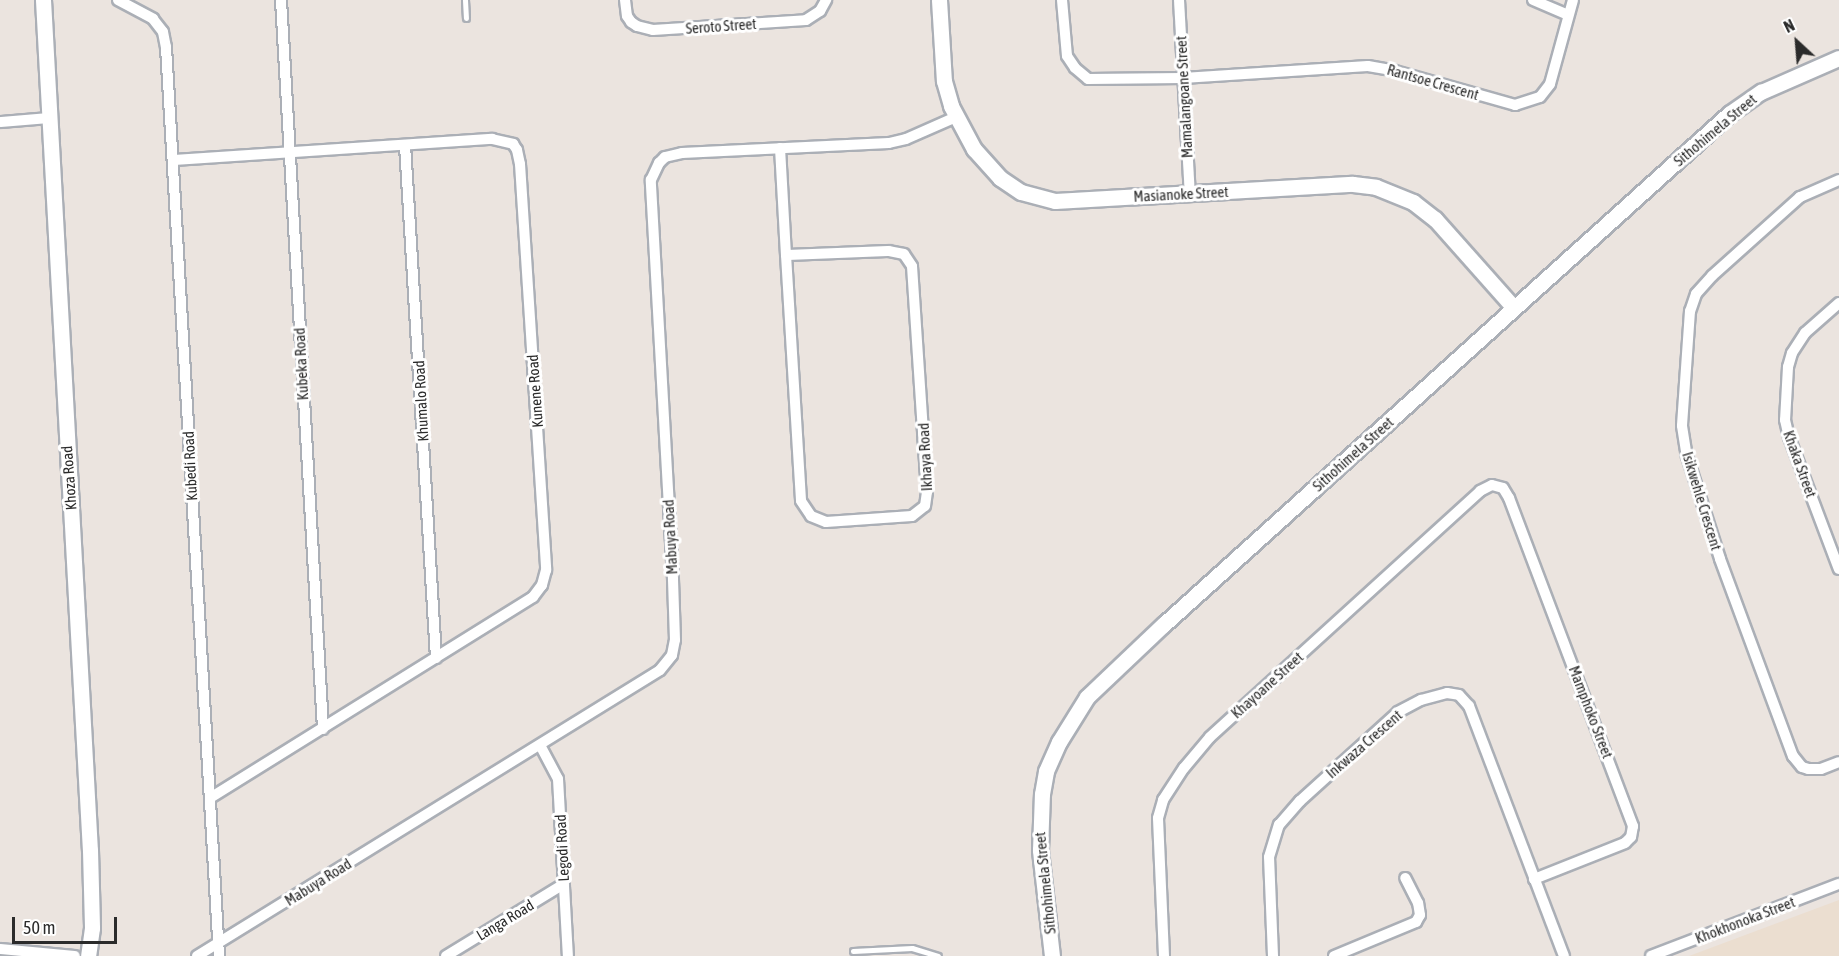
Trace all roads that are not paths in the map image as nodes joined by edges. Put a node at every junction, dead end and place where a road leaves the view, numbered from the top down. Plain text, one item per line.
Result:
1 (43, 0) edge
2 (118, 0) edge
3 (281, 0) edge
4 (465, 0) edge
5 (625, 0) edge
6 (825, 0) edge
7 (939, 0) edge
8 (1062, 0) edge
9 (1179, 0) edge
10 (1533, 0) edge
11 (1573, 0) edge
12 (1568, 15) junction
13 (466, 18) dead end
14 (1839, 58) edge
15 (1183, 78) junction
16 (956, 117) junction
17 (50, 118) junction
18 (0, 122) edge
19 (405, 145) junction
20 (780, 148) junction
21 (288, 151) junction
22 (174, 160) junction
23 (1839, 180) edge
24 (1190, 195) junction
25 (786, 255) junction
26 (1838, 305) edge
27 (1513, 307) junction
28 (1503, 488) joint
29 (1839, 569) edge
30 (436, 658) junction
31 (323, 729) junction
32 (540, 745) junction
33 (1839, 762) edge
34 (210, 798) junction
35 (1405, 878) dead end
36 (1533, 879) junction
37 (564, 884) junction
38 (1839, 884) edge
39 (0, 949) edge
40 (218, 951) edge
41 (853, 951) dead end
42 (75, 956) edge
43 (88, 956) edge
44 (197, 956) edge
45 (446, 956) edge
46 (568, 956) edge
47 (938, 956) edge
48 (1052, 956) edge
49 (1164, 956) edge
50 (1273, 956) edge
51 (1334, 956) edge
52 (1564, 956) edge
53 (1651, 956) edge

1 - 17 street, Khoza Road
2 - 22 street, Kubedi Road
3 - 21 street, Kubeka Road
4 - 13 lane
5 - 6 street, Seroto Street
7 - 16 street, Masianoke Street
8 - 15 street, Rantsoe Crescent
9 - 15 street, Mamalangoane Street
10 - 12 street
11 - 12 street, Rantsoe Crescent
12 - 15 street, Rantsoe Crescent
14 - 27 street, Sithohimela Street
15 - 24 street, Mamalangoane Street
16 - 20 street, Mabuya Road
16 - 24 street, Masianoke Street
17 - 18 street
17 - 43 street, Khoza Road
19 - 21 street, Kunene Road
19 - 30 street, Khumalo Road
19 - 30 street, Kunene Road
20 - 25 street, Ikhaya Road
20 - 32 street, Mabuya Road
21 - 22 street, Kunene Road
21 - 31 street, Kubeka Road
22 - 34 street, Kubedi Road
23 - 33 street, Isikwehle Crescent
24 - 27 street, Masianoke Street
25 - 25 street, Ikhaya Road
26 - 29 street, Khaka Street
27 - 48 street, Sithohimela Street
28 - 36 street, Mamphoko Street
28 - 49 street, Khayoane Street
30 - 31 street, Kunene Road
31 - 34 street, Kunene Road
32 - 37 street, Legodi Road
32 - 40 street, Mabuya Road
34 - 40 street, Kubedi Road
35 - 51 street
36 - 50 street, Inkwaza Crescent
36 - 52 street, Inkwaza Crescent
37 - 45 street, Langa Road
37 - 46 street, Legodi Road
38 - 53 street, Khokhonoka Street
39 - 42 street
40 - 44 street, Mabuya Road
41 - 47 lane

